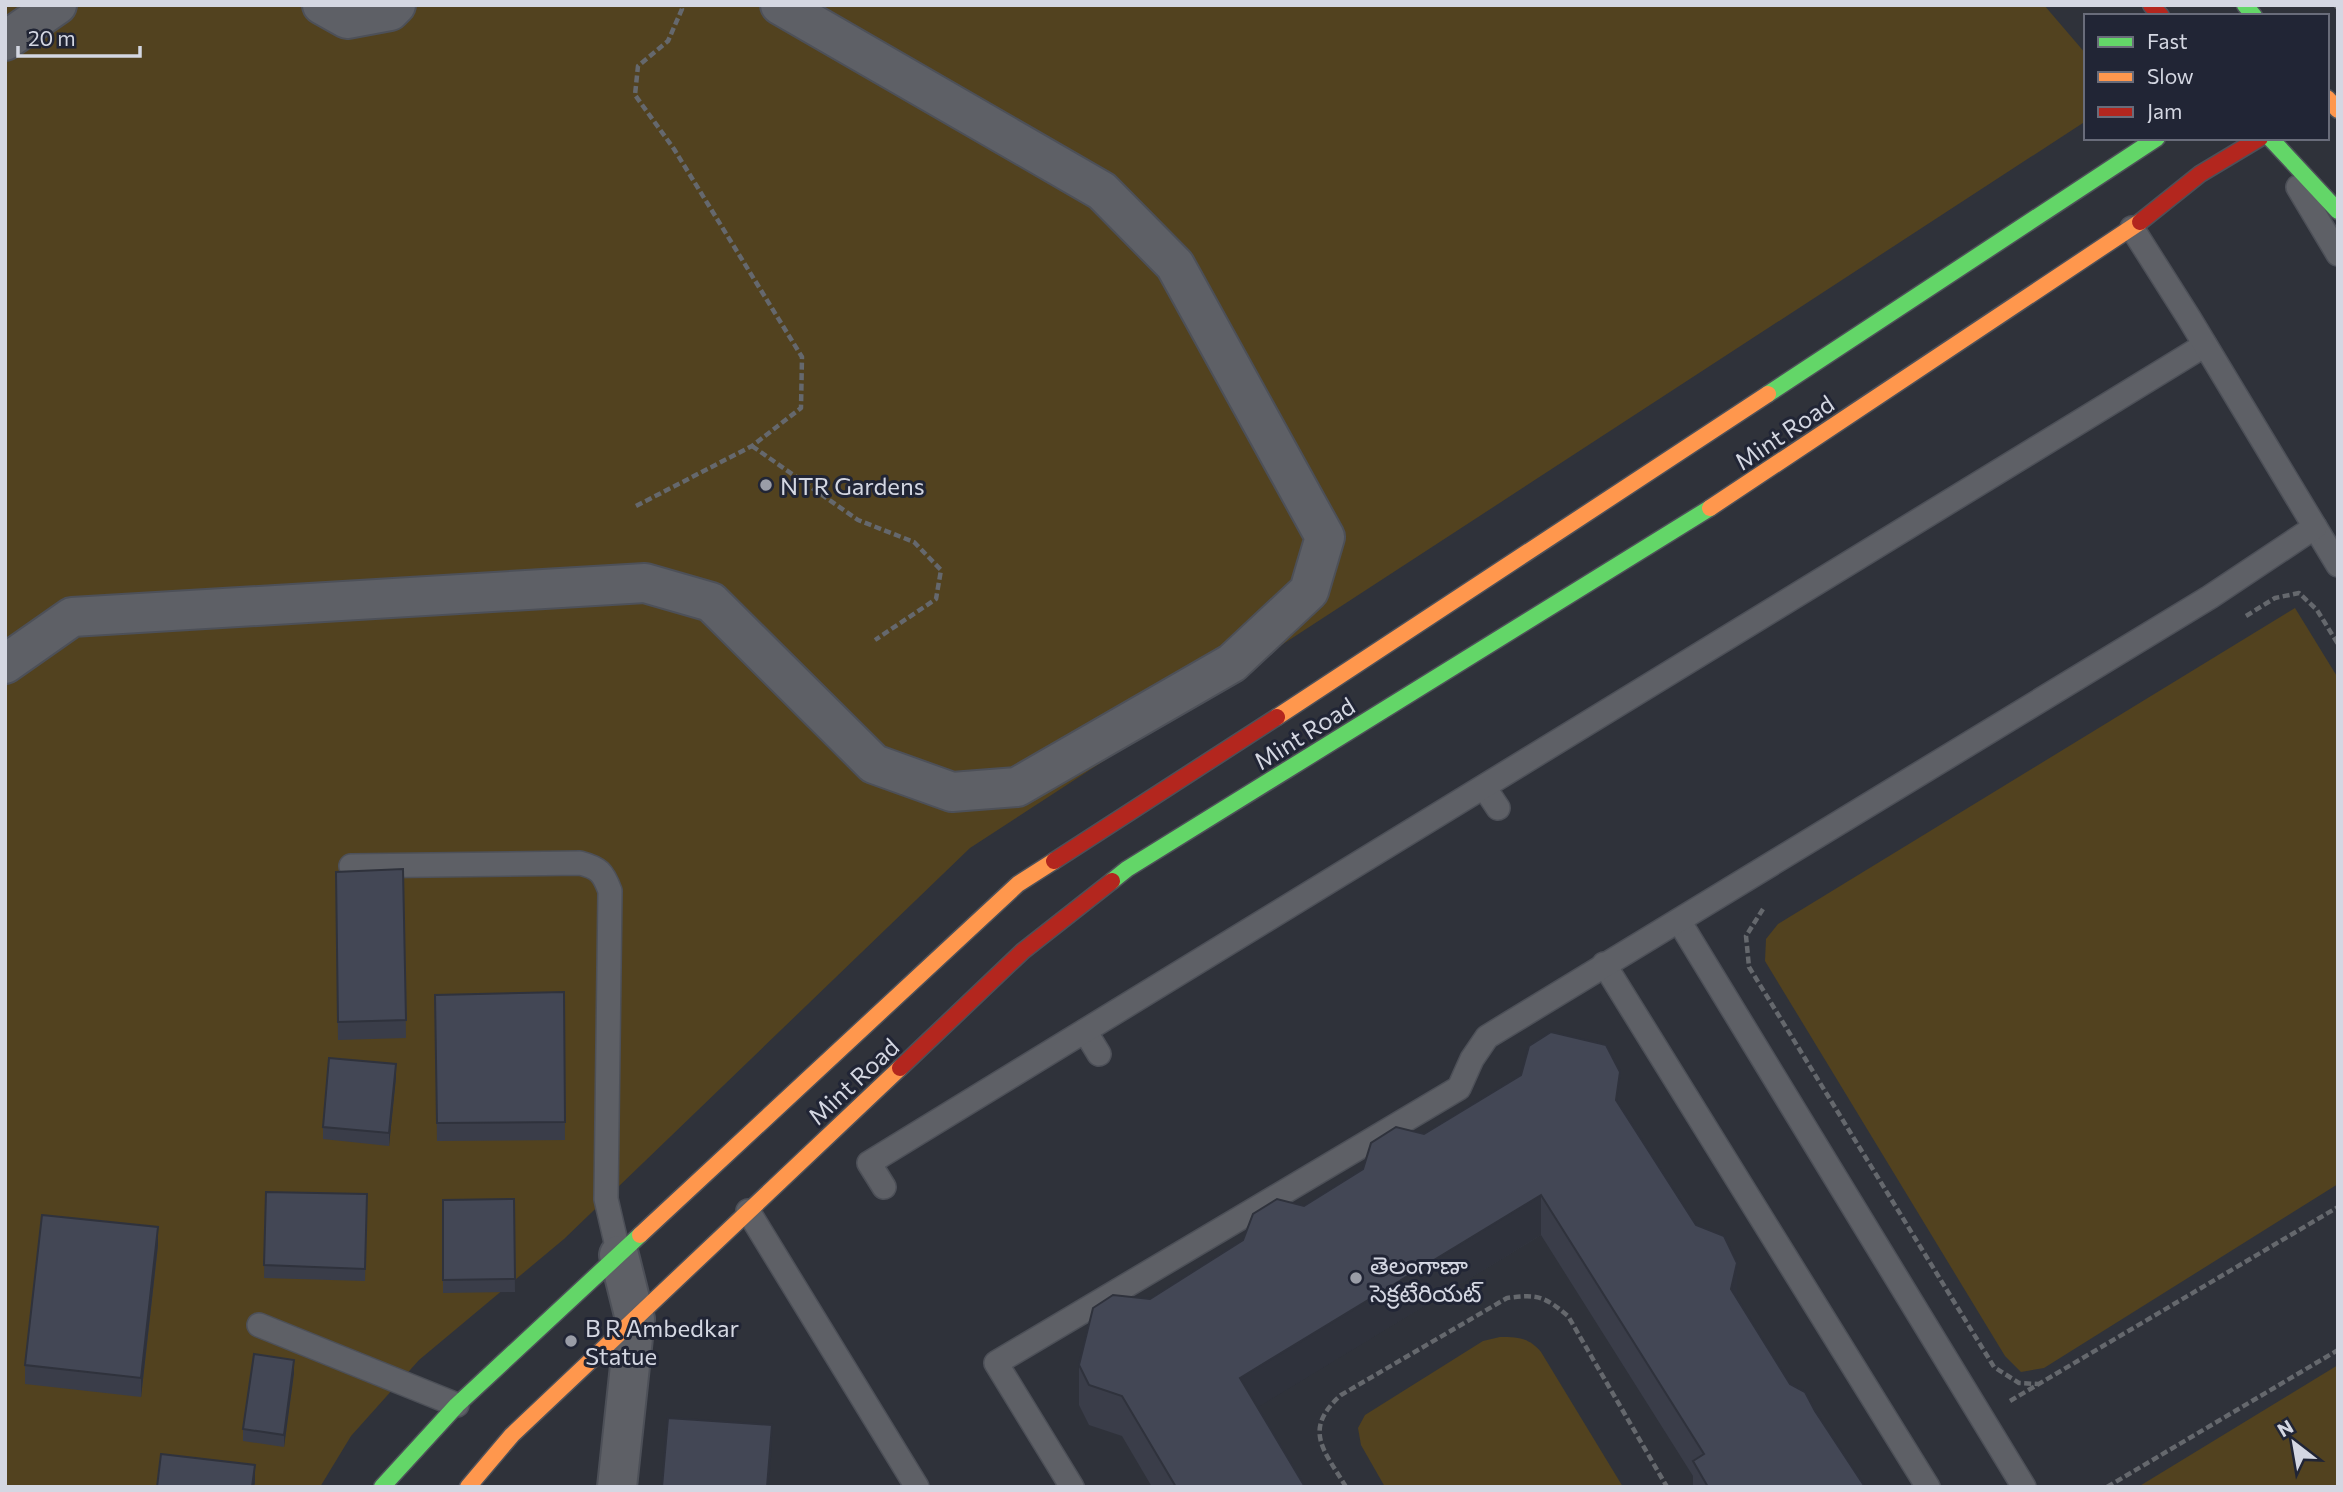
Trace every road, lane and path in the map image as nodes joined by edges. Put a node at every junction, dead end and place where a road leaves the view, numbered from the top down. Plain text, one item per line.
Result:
1 (57, 5) edge
2 (322, 5) edge
3 (396, 5) edge
4 (681, 5) edge
5 (780, 5) edge
6 (5, 41) edge
7 (2154, 140) edge
8 (2257, 140) edge
9 (2271, 140) edge
10 (2272, 140) edge
11 (2338, 211) edge
12 (2132, 228) junction
13 (2338, 254) edge
14 (2205, 345) junction
15 (752, 446) junction
16 (636, 506) dead end
17 (2315, 527) junction
18 (2338, 565) edge
19 (2239, 620) dead end
20 (875, 640) dead end
21 (2338, 644) edge
22 (5, 664) edge
23 (1484, 787) junction
24 (1498, 808) dead end
25 (351, 866) dead end
26 (1764, 907) dead end
27 (1679, 920) junction
28 (1604, 964) junction
29 (1085, 1031) junction
30 (1099, 1054) dead end
31 (884, 1187) dead end
32 (2338, 1207) edge
33 (748, 1211) junction
34 (619, 1255) junction
35 (635, 1319) junction
36 (259, 1325) dead end
37 (2338, 1350) edge
38 (2038, 1384) junction
39 (457, 1405) junction
40 (1982, 1417) junction
41 (2107, 1486) edge
42 (382, 1487) edge
43 (468, 1487) edge
44 (617, 1487) edge
45 (917, 1487) edge
46 (1072, 1487) edge
47 (1346, 1487) edge
48 (1667, 1487) edge
49 (1928, 1487) edge
50 (2024, 1487) edge

1 - 6 street
2 - 3 street
4 - 15 path
5 - 22 street
7 - 34 street, Mint Road
8 - 12 street, Mint Road
9 - 13 lane
10 - 11 street
12 - 14 lane
12 - 33 street, Mint Road
14 - 17 lane
14 - 23 lane
15 - 16 path
15 - 20 path
17 - 18 lane
17 - 27 lane
19 - 21 path
23 - 24 lane
23 - 29 lane
25 - 34 lane
26 - 38 path
27 - 28 lane
27 - 40 lane
28 - 46 lane
28 - 49 lane
29 - 30 lane
29 - 31 lane
32 - 38 path
33 - 35 street, Mint Road
33 - 45 lane
34 - 35 street
34 - 39 street, Mint Road
35 - 43 street, Mint Road
35 - 44 street
36 - 39 lane
37 - 41 path
38 - 40 path
39 - 42 street, Mint Road
40 - 50 lane
47 - 48 path

